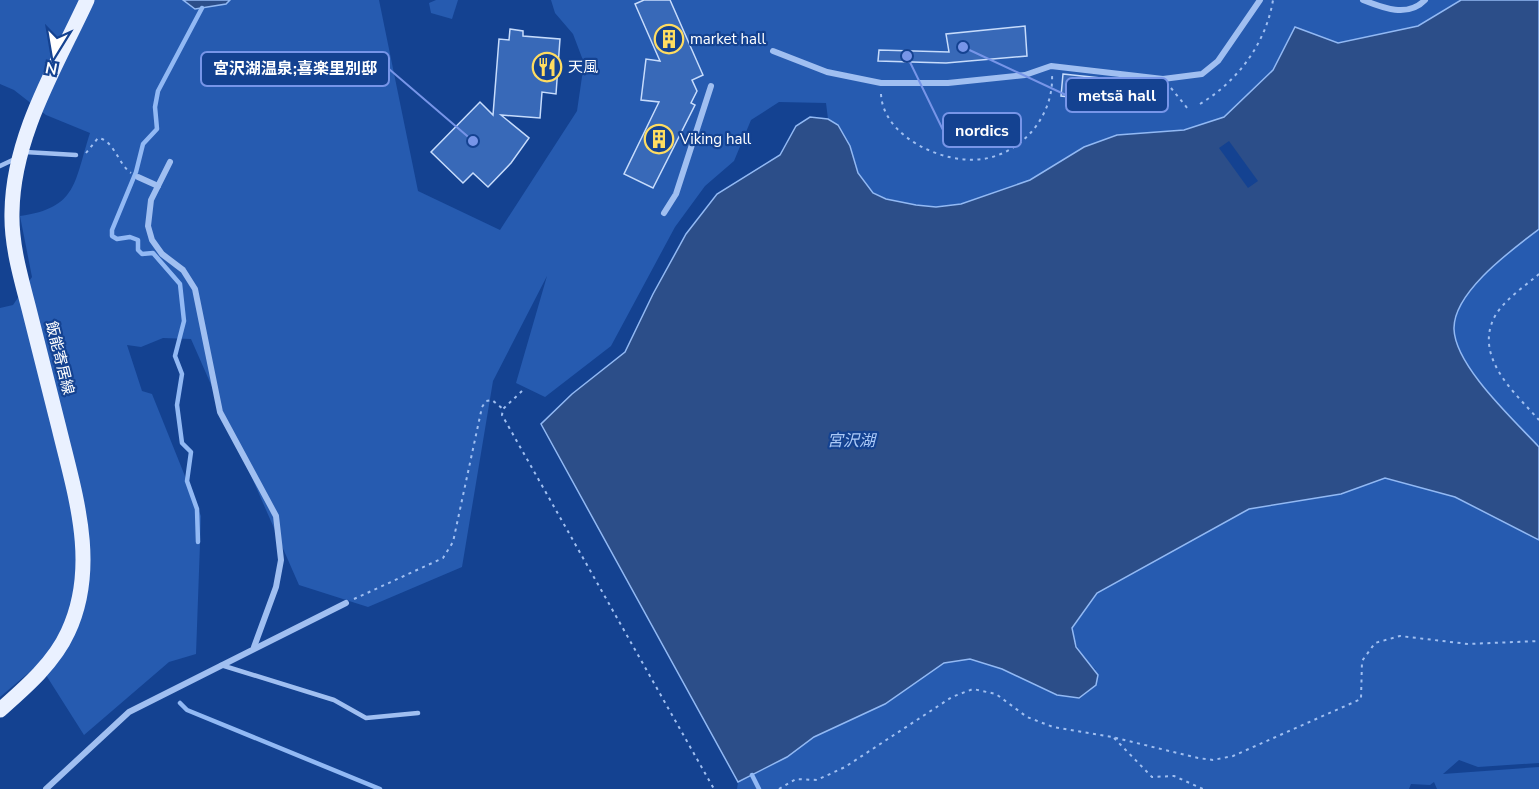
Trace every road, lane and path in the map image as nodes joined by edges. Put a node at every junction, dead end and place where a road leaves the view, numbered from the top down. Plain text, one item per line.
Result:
1 (87, 0) edge
2 (1260, 0) edge
3 (1273, 0) edge
4 (1363, 0) edge
5 (1425, 0) edge
6 (773, 51) dead end
7 (1052, 66) junction
8 (1162, 79) junction
9 (881, 83) junction
10 (711, 87) dead end
11 (1200, 104) dead end
12 (1188, 109) dead end
13 (20, 154) junction
14 (76, 155) joint
15 (170, 162) dead end
16 (0, 166) edge
17 (138, 177) joint
18 (158, 186) junction
19 (664, 213) dead end
20 (1539, 274) edge
21 (522, 391) dead end
22 (503, 409) junction
23 (1539, 420) edge
24 (345, 603) joint
25 (1539, 641) edge
26 (254, 647) junction
27 (219, 664) junction
28 (0, 710) edge
29 (418, 713) dead end
30 (1112, 737) junction
31 (46, 789) edge
32 (714, 789) edge
33 (779, 789) edge
34 (1203, 789) edge

1 - 13 main road, 飯能寄居線
2 - 8 street
3 - 11 path
4 - 5 street
6 - 9 street
7 - 8 street
7 - 9 street
7 - 9 path
8 - 12 path
10 - 19 street
13 - 14 lane
13 - 16 lane
13 - 28 main road, 飯能寄居線
14 - 17 path
15 - 18 street
17 - 18 street
18 - 26 street
20 - 23 path
21 - 22 path
22 - 24 path
22 - 32 path
24 - 26 street
25 - 30 path
26 - 27 street
27 - 29 lane
27 - 31 street
30 - 33 path
30 - 34 path

